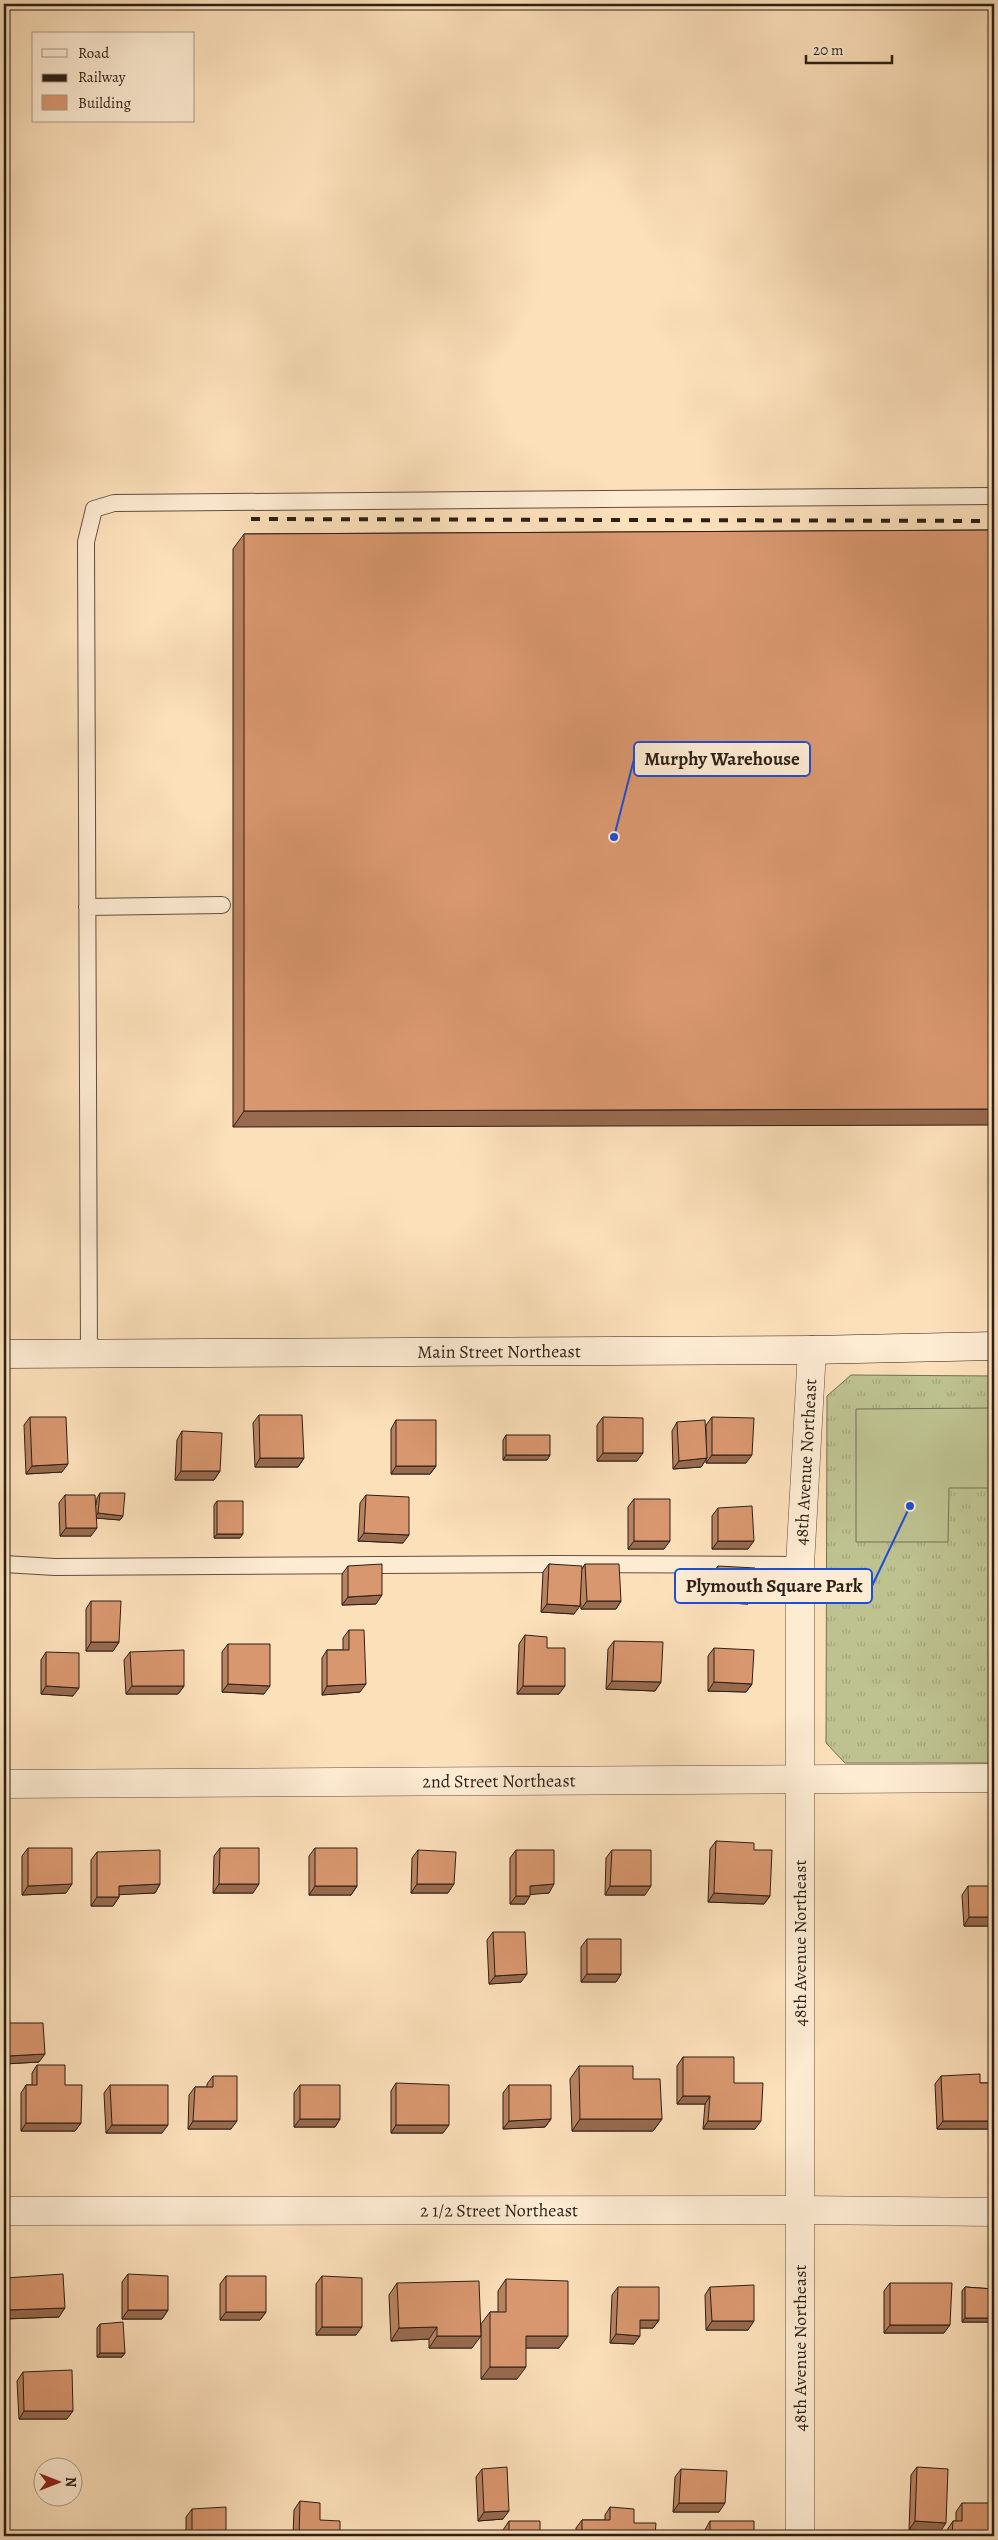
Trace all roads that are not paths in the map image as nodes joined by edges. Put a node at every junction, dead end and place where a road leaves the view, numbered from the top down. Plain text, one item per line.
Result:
1 (994, 496) edge
2 (222, 905) dead end
3 (87, 907) junction
4 (994, 1346) edge
5 (812, 1350) junction
6 (4, 1354) edge
7 (89, 1354) junction
8 (4, 1564) edge
9 (800, 1565) junction
10 (994, 1778) edge
11 (800, 1780) junction
12 (4, 1784) edge
13 (801, 2210) junction
14 (4, 2211) edge
15 (994, 2212) edge
16 (800, 2536) edge

1 - 3 lane
2 - 3 lane
3 - 7 lane
4 - 5 street, Main Street Northeast
5 - 7 street, Main Street Northeast
5 - 9 street, 48th Avenue Northeast
6 - 7 street, Main Street Northeast
8 - 9 lane
9 - 11 street, 48th Avenue Northeast
10 - 11 street, 2nd Street Northeast
11 - 12 street, 2nd Street Northeast
11 - 13 street, 48th Avenue Northeast
13 - 14 street, 2 1/2 Street Northeast
13 - 15 street, 2 1/2 Street Northeast
13 - 16 street, 48th Avenue Northeast

